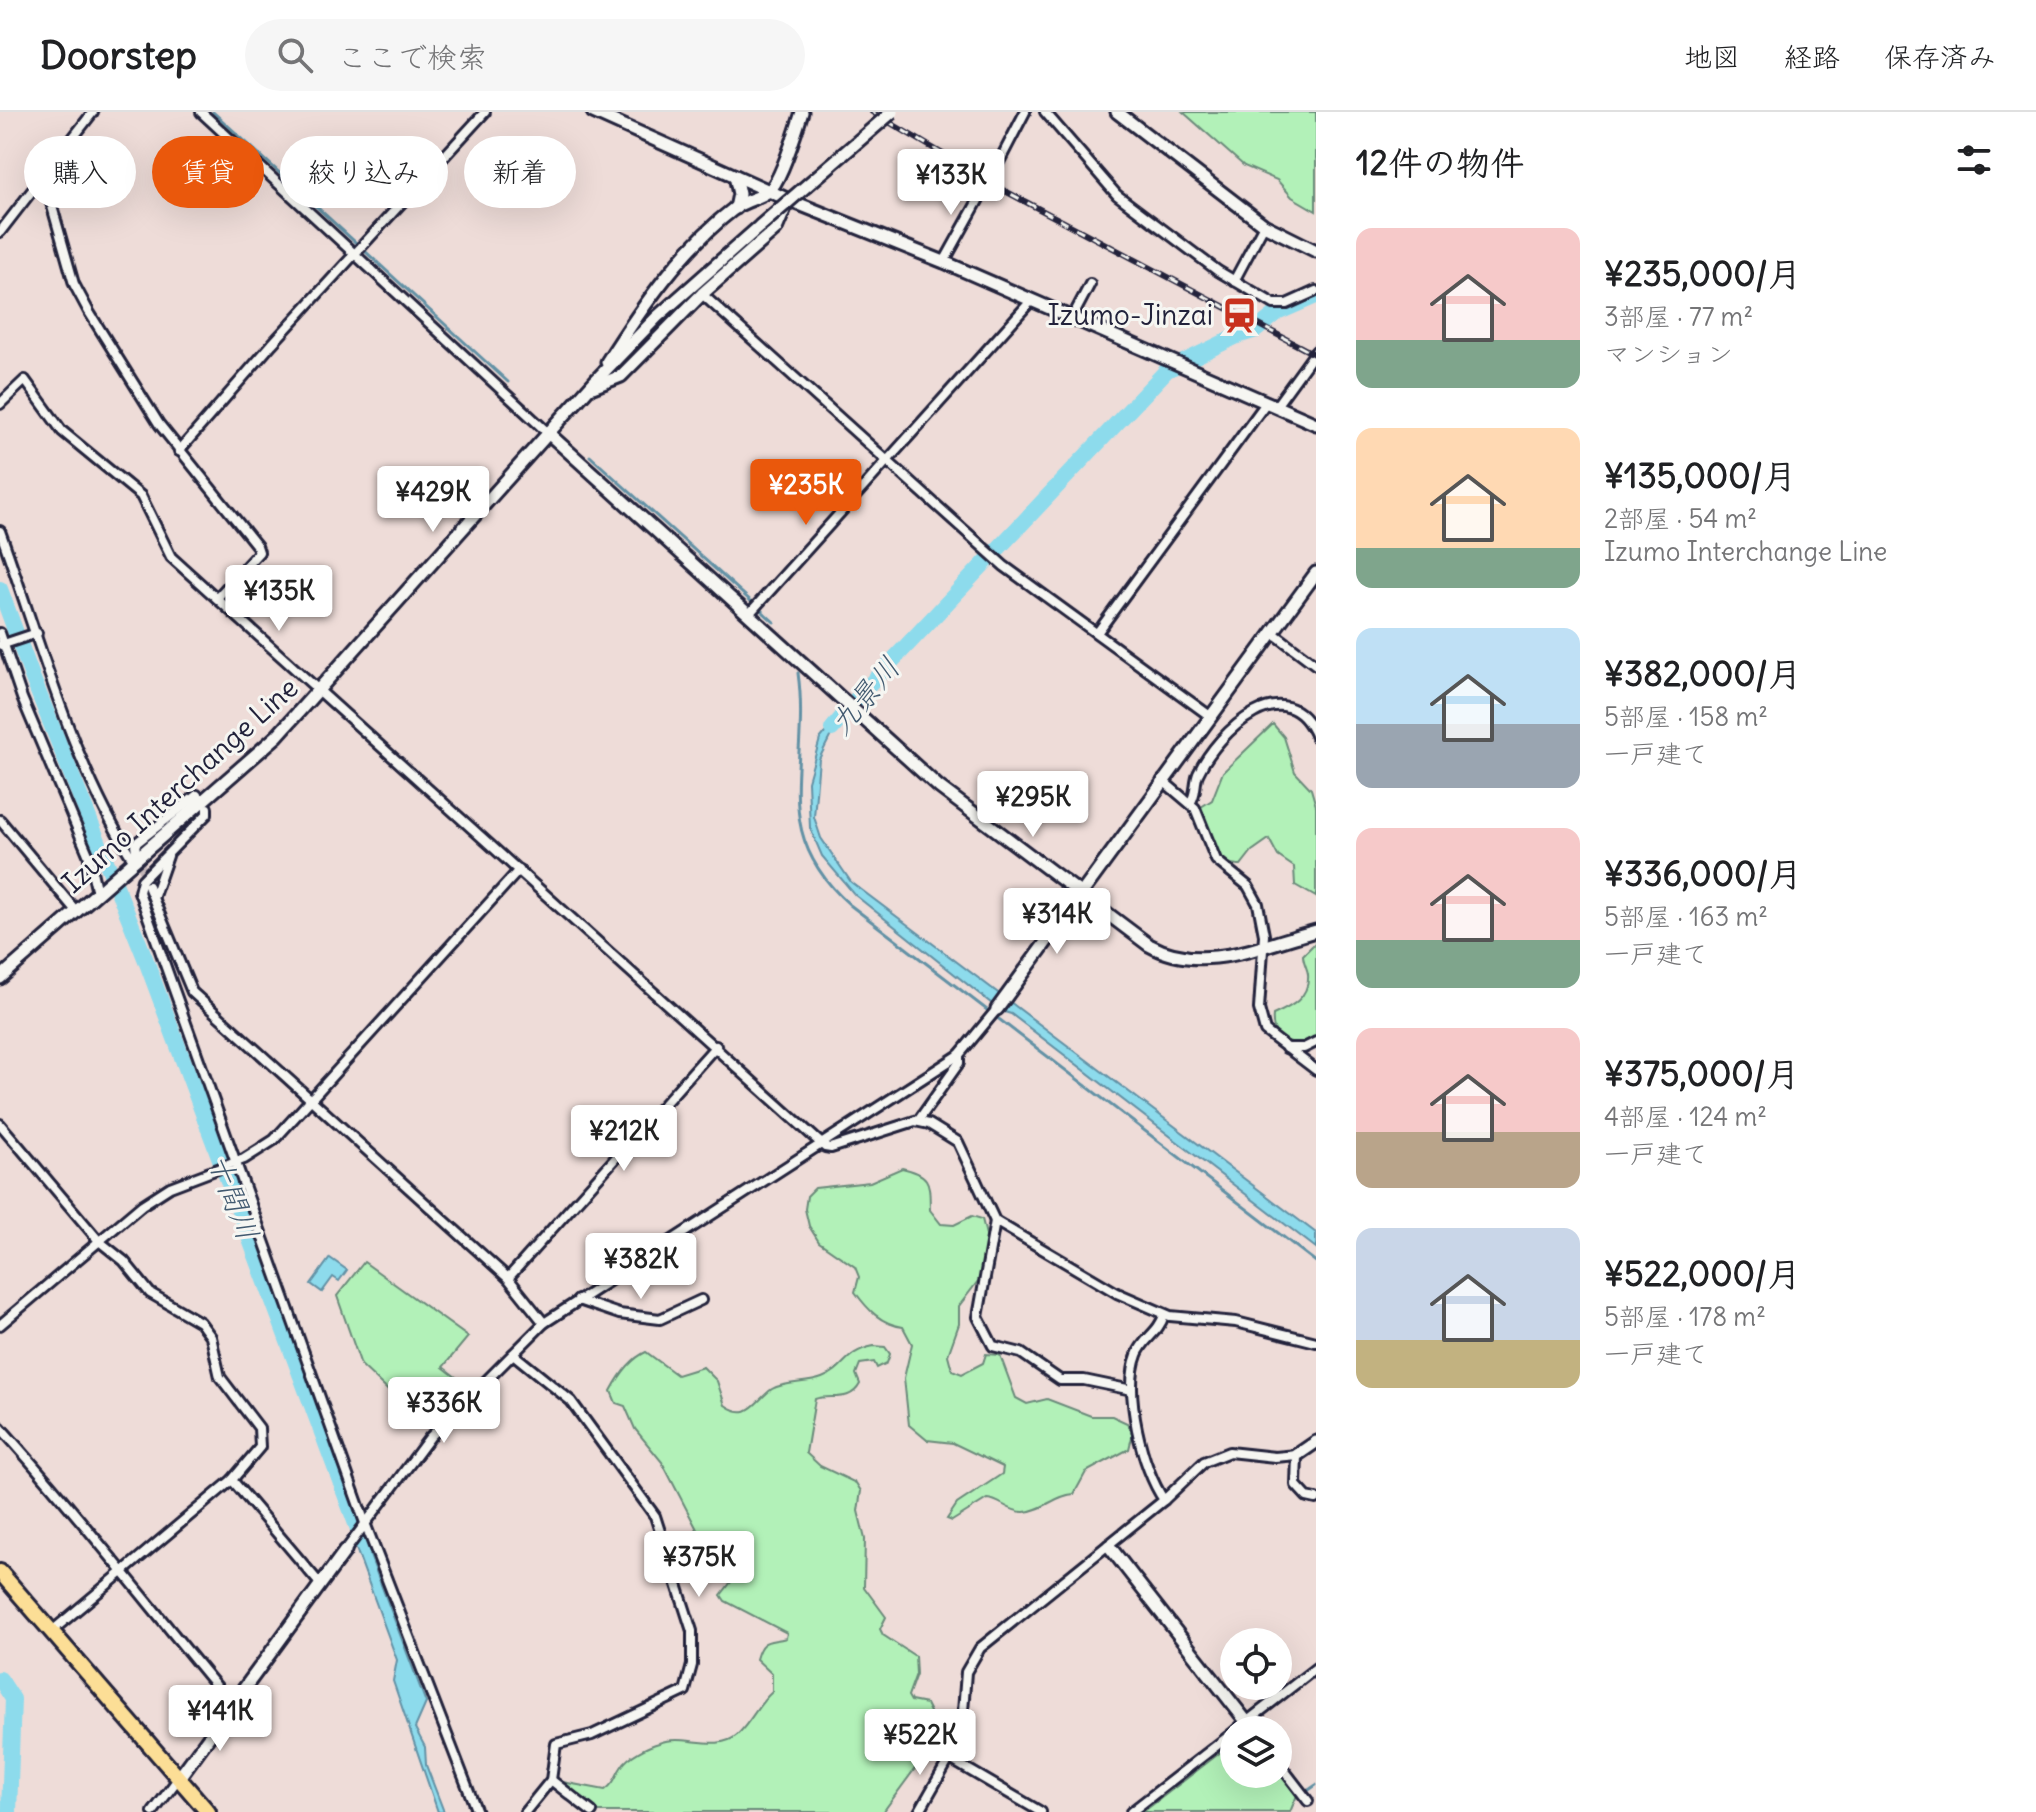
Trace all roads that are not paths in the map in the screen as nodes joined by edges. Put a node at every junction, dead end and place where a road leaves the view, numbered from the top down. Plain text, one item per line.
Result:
1 (93, 112) edge
2 (201, 112) edge
3 (485, 112) edge
4 (593, 112) edge
5 (802, 112) edge
6 (892, 112) edge
7 (1025, 112) edge
8 (1045, 112) edge
9 (1117, 112) edge
10 (75, 136) edge
11 (998, 164) tunnel mouth
12 (735, 176) junction
13 (985, 188) tunnel mouth
14 (770, 190) junction
15 (789, 200) junction
16 (24, 203) edge
17 (52, 208) edge
18 (736, 208) junction
19 (1264, 225) junction
20 (0, 232) edge
21 (1316, 251) edge
22 (355, 255) junction
23 (944, 262) junction
24 (1234, 281) junction
25 (1090, 284) dead end
26 (1316, 291) edge
27 (702, 294) junction
28 (1031, 301) junction
29 (1072, 318) junction
30 (1316, 351) edge
31 (592, 384) junction
32 (0, 404) edge
33 (1271, 405) junction
34 (1316, 424) edge
35 (547, 432) junction
36 (179, 451) junction
37 (887, 461) junction
38 (0, 531) edge
39 (1316, 573) edge
40 (217, 598) junction
41 (749, 614) junction
42 (1272, 632) junction
43 (0, 633) edge
44 (1097, 633) junction
45 (35, 634) junction
46 (4, 644) edge
47 (1316, 665) edge
48 (320, 691) junction
49 (1210, 716) junction
50 (1316, 737) edge
51 (1161, 780) junction
52 (197, 795) dead end
53 (1190, 803) junction
54 (207, 808) dead end
55 (0, 820) edge
56 (171, 851) junction
57 (133, 859) junction
58 (519, 870) junction
59 (148, 886) tunnel mouth
60 (100, 891) junction
61 (1080, 895) junction
62 (154, 901) junction
63 (76, 911) junction
64 (1316, 931) edge
65 (1263, 945) junction
66 (0, 978) edge
67 (994, 1013) joint
68 (1316, 1042) edge
69 (716, 1046) junction
70 (1286, 1048) junction
71 (959, 1055) junction
72 (1316, 1070) edge
73 (311, 1100) junction
74 (918, 1121) junction
75 (0, 1124) edge
76 (823, 1144) junction
77 (236, 1163) junction
78 (995, 1221) junction
79 (99, 1241) junction
80 (508, 1278) junction
81 (578, 1300) junction
82 (701, 1300) dead end
83 (1164, 1315) junction
84 (544, 1323) junction
85 (0, 1325) edge
86 (1316, 1342) edge
87 (513, 1354) junction
88 (1132, 1390) junction
89 (0, 1427) edge
90 (1316, 1442) edge
91 (1297, 1455) junction
92 (232, 1480) junction
93 (1316, 1499) edge
94 (1164, 1500) junction
95 (364, 1525) junction
96 (1109, 1546) junction
97 (345, 1551) joint
98 (0, 1572) edge
99 (121, 1572) junction
100 (321, 1585) junction
101 (52, 1631) junction
102 (1316, 1668) edge
103 (233, 1706) junction
104 (1242, 1716) edge
105 (1261, 1716) edge
106 (1220, 1743) edge
107 (952, 1760) junction
108 (178, 1779) junction
109 (551, 1780) junction
110 (1292, 1780) edge
111 (1303, 1795) dead end
112 (153, 1812) edge
113 (208, 1812) edge
114 (477, 1812) edge
115 (525, 1812) edge
116 (592, 1812) edge
117 (919, 1812) edge
118 (1041, 1812) edge
119 (1131, 1812) edge

1 - 10 street
2 - 22 street
3 - 22 street
4 - 12 main road
5 - 14 main road
6 - 31 main road, Izumo Interchange Line, bridge
7 - 11 street
8 - 24 street
9 - 19 main road
12 - 14 main road
12 - 18 main road
13 - 23 street
14 - 15 main road
14 - 18 main road
15 - 23 main road
15 - 27 main road
16 - 20 street
17 - 36 street
18 - 31 main road
19 - 21 main road
19 - 24 street
22 - 35 street
22 - 36 street
23 - 28 main road
24 - 26 street
25 - 29 street
27 - 31 main road
27 - 37 street
28 - 29 main road
28 - 37 street
29 - 33 main road
30 - 33 street
31 - 35 main road, Izumo Interchange Line
32 - 40 street
33 - 34 main road
33 - 44 street
35 - 41 main road
35 - 48 main road, Izumo Interchange Line
36 - 40 street
37 - 41 street
37 - 44 street
38 - 45 street
39 - 42 main road
40 - 48 street
41 - 61 main road
42 - 47 street
42 - 49 main road
43 - 46 street
44 - 49 street
45 - 46 street
45 - 57 street
46 - 60 street
48 - 57 main road, Izumo Interchange Line
48 - 58 street
49 - 51 main road
50 - 53 street
51 - 53 street
51 - 61 main road
52 - 57 street
53 - 65 street
54 - 56 street
55 - 63 street
56 - 62 street
56 - 77 street
57 - 60 main road, Izumo Interchange Line
58 - 69 street
58 - 73 street
59 - 62 street
60 - 63 main road, Izumo Interchange Line
61 - 65 main road
61 - 67 main road
62 - 73 street
63 - 66 main road, Izumo Interchange Line
64 - 65 main road
65 - 70 street
67 - 71 street
68 - 70 street
69 - 76 street
69 - 80 street
70 - 72 street
71 - 74 street
71 - 76 street
73 - 77 street
73 - 80 street
74 - 76 street
74 - 78 street
75 - 79 street
76 - 81 street
77 - 79 street
77 - 95 street
78 - 83 street
78 - 88 street
79 - 85 street
79 - 92 street
80 - 84 street
81 - 82 street
81 - 84 street
83 - 86 street
83 - 88 street
84 - 87 street
87 - 95 street
87 - 109 street
88 - 94 street
89 - 99 street
90 - 91 main road
91 - 93 street
91 - 94 street
92 - 99 street
92 - 100 street
94 - 96 street
95 - 97 street
95 - 114 street
96 - 104 main road
96 - 107 street
97 - 100 main road
98 - 101 highway
99 - 101 street
99 - 103 street
100 - 103 main road
101 - 108 highway
102 - 105 street
103 - 108 main road
106 - 119 street
107 - 117 street
107 - 118 street
108 - 112 street
108 - 113 highway
109 - 115 street
109 - 116 street
110 - 111 street

